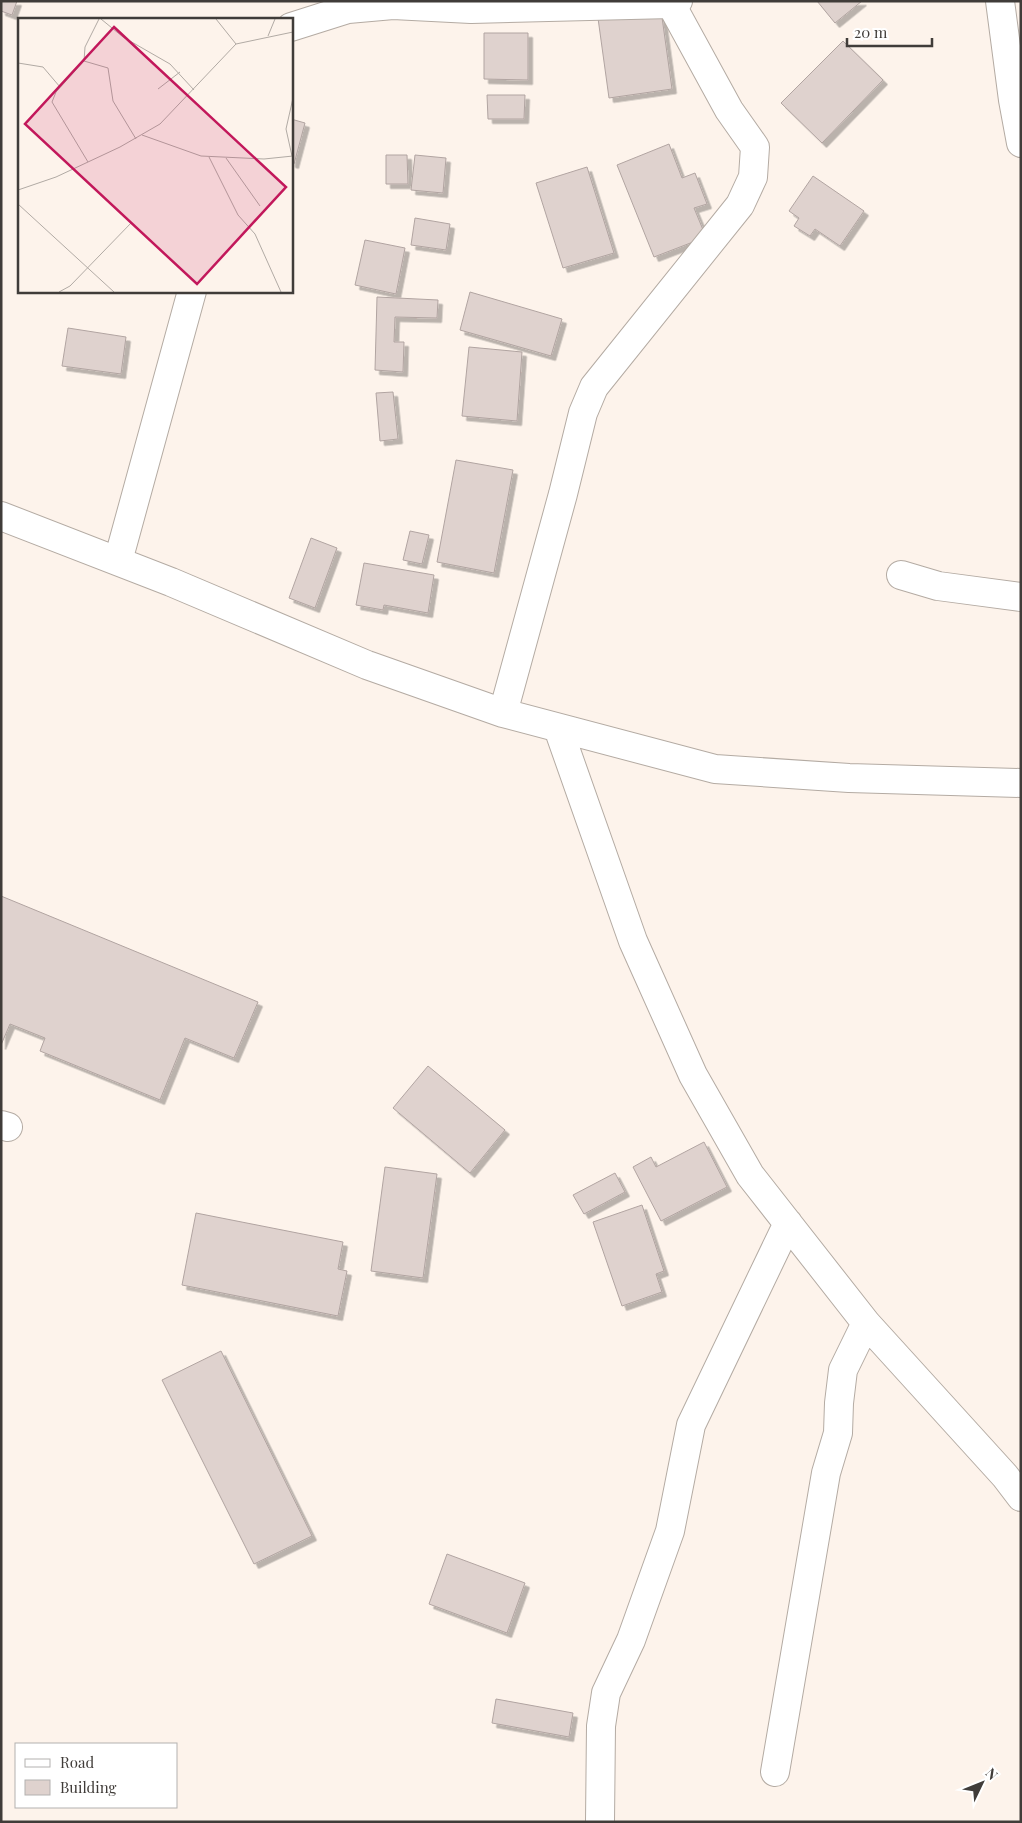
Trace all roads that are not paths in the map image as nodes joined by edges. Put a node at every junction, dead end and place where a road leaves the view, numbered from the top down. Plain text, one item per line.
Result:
1 (1000, 1) edge
2 (675, 2) edge
3 (393, 3) edge
4 (292, 27) edge
5 (1021, 143) edge
6 (192, 292) edge
7 (1, 516) edge
8 (118, 561) junction
9 (901, 575) dead end
10 (1021, 597) edge
11 (503, 714) junction
12 (558, 728) junction
13 (1021, 783) edge
14 (788, 1224) junction
15 (866, 1323) junction
16 (1021, 1497) edge
17 (775, 1772) dead end
18 (600, 1822) edge

1 - 5 street
2 - 3 street
2 - 11 street
3 - 4 street
6 - 8 street
7 - 8 street
8 - 11 street
9 - 10 street
11 - 12 street
12 - 13 street
12 - 14 street
14 - 15 street
14 - 18 street
15 - 16 street
15 - 17 street

